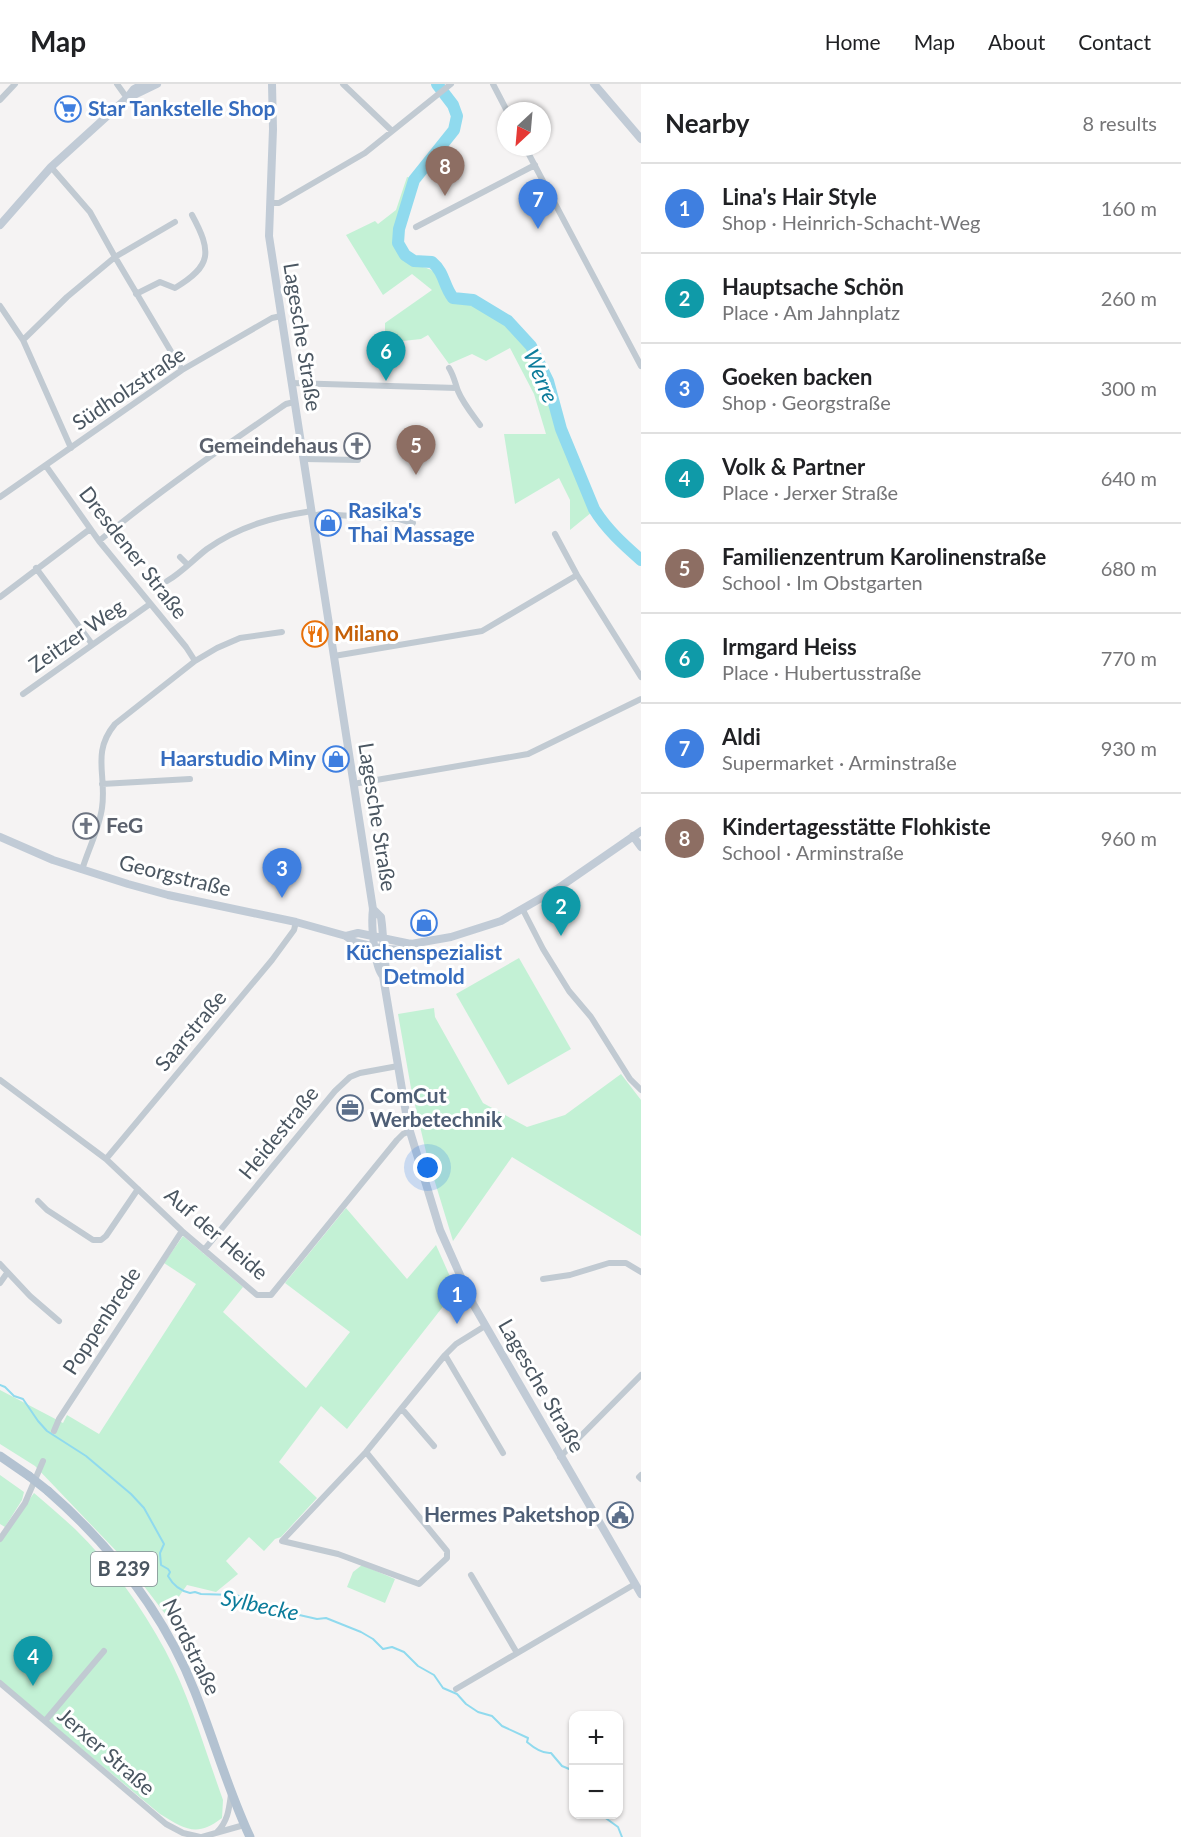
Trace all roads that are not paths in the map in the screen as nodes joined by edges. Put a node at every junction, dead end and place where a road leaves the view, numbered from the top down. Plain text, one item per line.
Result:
1 (15, 84) edge
2 (117, 84) edge
3 (144, 84) edge
4 (157, 84) edge
5 (344, 84) edge
6 (493, 84) edge
7 (594, 84) edge
8 (449, 85) edge
9 (273, 86) edge
10 (127, 98) junction
11 (0, 100) edge
12 (502, 102) edge
13 (392, 131) junction
14 (641, 139) edge
15 (530, 156) edge
16 (535, 165) junction
17 (51, 167) junction
18 (270, 203) junction
19 (192, 215) dead end
20 (175, 222) dead end
21 (0, 225) edge
22 (416, 227) dead end
23 (114, 257) junction
24 (136, 294) junction
25 (0, 306) edge
26 (281, 316) junction
27 (23, 340) junction
28 (641, 366) edge
29 (449, 368) dead end
30 (182, 370) junction
31 (291, 383) junction
32 (457, 388) junction
33 (294, 402) junction
34 (480, 425) dead end
35 (71, 448) junction
36 (304, 459) junction
37 (358, 460) dead end
38 (46, 466) junction
39 (0, 496) edge
40 (312, 514) junction
41 (412, 523) dead end
42 (90, 528) junction
43 (555, 534) dead end
44 (99, 540) junction
45 (180, 557) dead end
46 (187, 564) junction
47 (36, 568) junction
48 (577, 575) junction
49 (167, 581) dead end
50 (0, 597) edge
51 (150, 604) junction
52 (282, 632) dead end
53 (92, 644) junction
54 (334, 656) junction
55 (195, 661) junction
56 (641, 677) edge
57 (23, 694) dead end
58 (641, 699) edge
59 (190, 779) dead end
60 (102, 784) junction
61 (353, 784) junction
62 (637, 833) edge
63 (0, 837) edge
64 (641, 847) edge
65 (82, 870) junction
66 (523, 910) junction
67 (296, 922) junction
68 (346, 936) junction
69 (379, 938) junction
70 (411, 944) junction
71 (379, 948) junction
72 (398, 1066) junction
73 (0, 1080) edge
74 (641, 1090) edge
75 (410, 1131) junction
76 (106, 1159) junction
77 (138, 1189) junction
78 (38, 1201) dead end
79 (182, 1231) junction
80 (204, 1250) junction
81 (0, 1264) edge
82 (641, 1272) edge
83 (7, 1274) junction
84 (543, 1279) dead end
85 (0, 1283) edge
86 (59, 1321) dead end
87 (485, 1326) junction
88 (445, 1355) junction
89 (641, 1375) edge
90 (402, 1408) junction
91 (54, 1431) dead end
92 (434, 1446) dead end
93 (366, 1452) junction
94 (503, 1453) dead end
95 (0, 1456) edge
96 (560, 1457) junction
97 (43, 1461) dead end
98 (0, 1539) edge
99 (471, 1575) dead end
100 (639, 1590) edge
101 (104, 1651) dead end
102 (518, 1653) junction
103 (0, 1683) edge
104 (456, 1689) dead end
105 (45, 1721) junction
106 (231, 1793) junction
107 (244, 1825) junction
108 (217, 1832) junction
109 (195, 1837) edge
110 (201, 1837) edge
111 (247, 1837) edge

1 - 11 street
2 - 10 street
3 - 10 street
4 - 10 street
5 - 13 street
6 - 12 street
7 - 14 street
8 - 13 street
9 - 18 street, Lagesche Straße
10 - 17 street
13 - 18 street
15 - 16 street
16 - 22 street
16 - 28 street
17 - 21 street
17 - 23 street
18 - 26 street, Lagesche Straße
19 - 24 street
20 - 23 street
23 - 24 street
23 - 27 street
24 - 30 street
25 - 27 street
26 - 30 street, Südholzstraße
26 - 31 street, Lagesche Straße
27 - 35 street
29 - 32 street
30 - 35 street, Südholzstraße
31 - 32 street
31 - 33 street, Lagesche Straße
32 - 34 street
33 - 36 street, Lagesche Straße
33 - 44 street
35 - 38 street, Südholzstraße
36 - 37 street
36 - 40 street, Lagesche Straße
38 - 39 street, Südholzstraße
38 - 42 street, Dresdener Straße
40 - 41 street
40 - 46 street
40 - 54 street, Lagesche Straße
42 - 44 street, Dresdener Straße
42 - 47 street
43 - 48 street
44 - 51 street, Dresdener Straße
45 - 46 street
46 - 49 street
47 - 50 street
47 - 53 street
48 - 54 street
48 - 56 street
51 - 53 street, Zeitzer Weg
51 - 55 street, Dresdener Straße
52 - 55 street
53 - 57 street, Zeitzer Weg
54 - 61 street, Lagesche Straße
55 - 60 street
58 - 61 street
59 - 60 street
60 - 65 street
61 - 69 street, Lagesche Straße
62 - 64 street
62 - 66 street
63 - 65 street, Georgstraße
65 - 67 street, Georgstraße
66 - 70 street
66 - 74 street
67 - 68 street, Georgstraße
67 - 76 street, Saarstraße
68 - 69 street, Georgstraße
68 - 71 street, Georgstraße
69 - 70 street, Georgstraße
69 - 71 street, Lagesche Straße
70 - 71 street
71 - 72 street, Lagesche Straße
72 - 75 street, Lagesche Straße
72 - 80 street, Heidestraße
73 - 76 street, Auf der Heide
75 - 80 street, Auf der Heide
75 - 87 street, Lagesche Straße
76 - 77 street, Auf der Heide
77 - 78 street
77 - 79 street, Auf der Heide
79 - 80 street, Auf der Heide
79 - 91 street, Poppenbrede
81 - 83 street
82 - 84 street
83 - 85 street
83 - 86 street
87 - 88 street
87 - 96 street, Lagesche Straße
88 - 90 street
88 - 94 street
89 - 96 street
90 - 92 street
90 - 93 street
93 - 93 street
95 - 106 main road, Nordstraße / B 239, bridge
96 - 100 street, Lagesche Straße
97 - 98 street
99 - 102 street
100 - 102 street
101 - 105 street
102 - 104 street
103 - 105 street, Jerxer Straße
105 - 109 street, Jerxer Straße
106 - 107 main road, Nordstraße / B 239
106 - 108 street
107 - 108 street, Jerxer Straße
107 - 111 main road, Nordstraße / B 239
108 - 110 street, Jerxer Straße
109 - 110 street, Jerxer Straße

